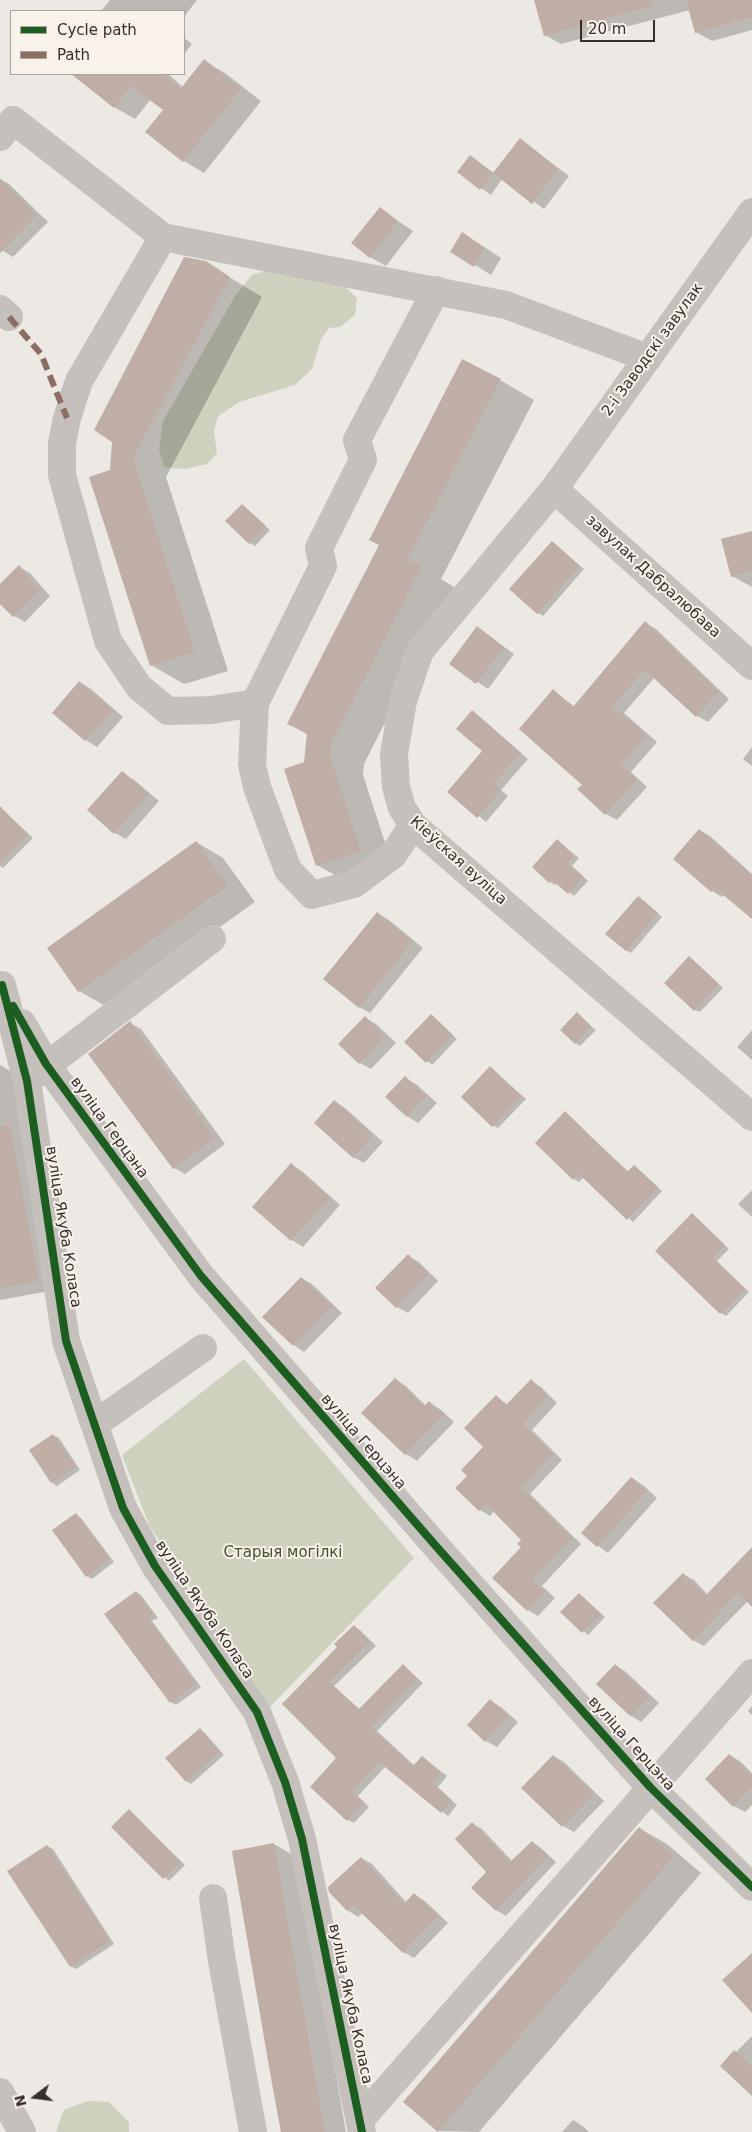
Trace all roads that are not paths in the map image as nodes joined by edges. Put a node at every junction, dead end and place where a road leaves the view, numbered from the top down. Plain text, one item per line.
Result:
1 (0, 136) edge
2 (752, 212) edge
3 (163, 237) junction
4 (436, 290) junction
5 (648, 358) junction
6 (554, 489) junction
7 (752, 666) edge
8 (256, 703) junction
9 (413, 825) junction
10 (212, 939) dead end
11 (1, 982) edge
12 (36, 1073) junction
13 (752, 1117) edge
14 (202, 1348) dead end
15 (95, 1424) junction
16 (752, 1673) edge
17 (650, 1787) junction
18 (752, 1887) edge
19 (213, 1898) dead end
20 (0, 2092) edge
21 (361, 2126) edge
22 (22, 2132) edge
23 (253, 2132) edge

1 - 3 street
2 - 5 street, 2-і Заводскі завулак
3 - 4 street
3 - 8 street
4 - 5 street
4 - 8 street
5 - 6 street, 2-і Заводскі завулак
6 - 7 street, завулак Дабралюбава
6 - 9 street, Кіеўская вуліца
8 - 9 street
9 - 13 street, Кіеўская вуліца
10 - 12 street
11 - 12 street, вуліца Герцэна
12 - 15 street, вуліца Якуба Коласа
12 - 17 street, вуліца Герцэна
14 - 15 street
15 - 21 street, вуліца Якуба Коласа
16 - 17 street
17 - 18 street, вуліца Герцэна
17 - 21 street
19 - 23 street
20 - 22 street

